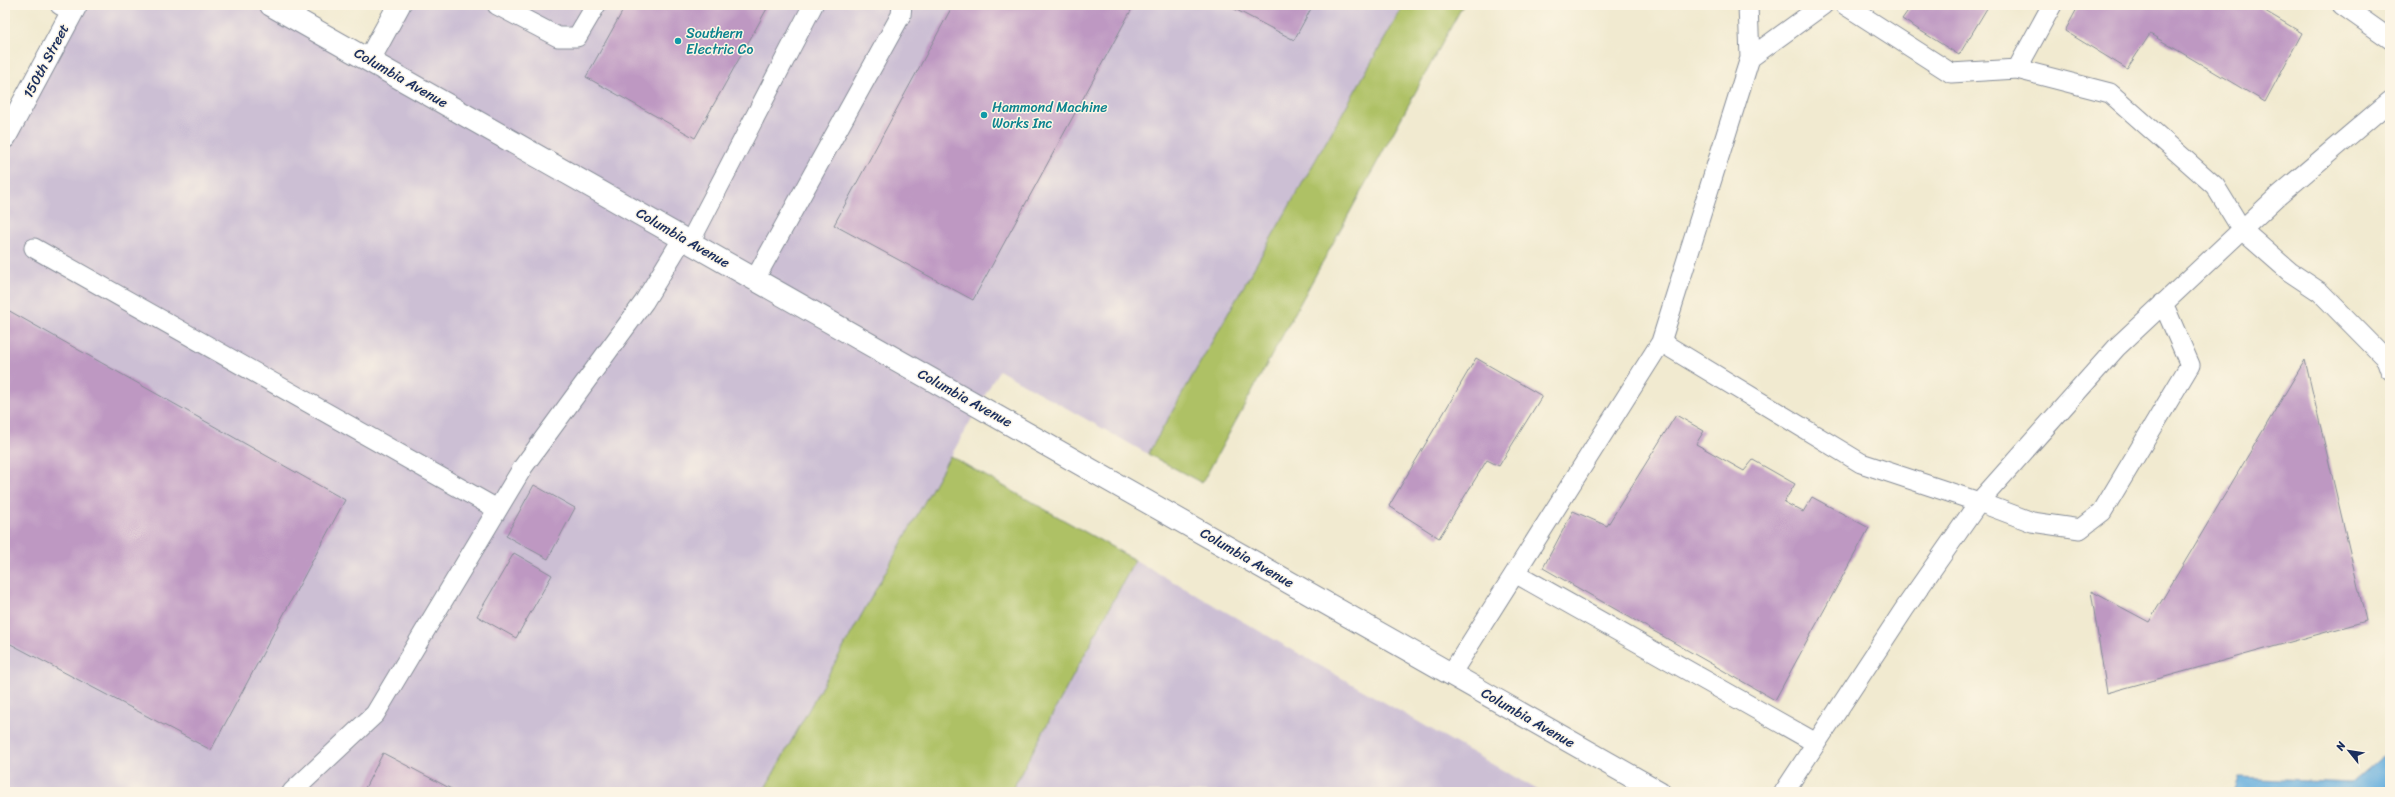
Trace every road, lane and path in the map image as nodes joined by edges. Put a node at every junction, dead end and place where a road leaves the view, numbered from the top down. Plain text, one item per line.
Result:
1 (271, 5) edge
2 (399, 5) edge
3 (497, 5) edge
4 (596, 5) edge
5 (813, 5) edge
6 (902, 5) edge
7 (1748, 5) edge
8 (1823, 5) edge
9 (1845, 5) edge
10 (2052, 5) edge
11 (2342, 5) edge
12 (70, 7) edge
13 (2390, 39) edge
14 (1750, 58) junction
15 (369, 60) junction
16 (2017, 69) junction
17 (2390, 101) edge
18 (5, 137) edge
19 (2242, 230) junction
20 (686, 240) junction
21 (34, 248) dead end
22 (755, 280) junction
23 (2163, 303) junction
24 (1661, 342) junction
25 (2390, 370) edge
26 (1979, 502) junction
27 (497, 508) junction
28 (1515, 573) junction
29 (1451, 674) junction
30 (1816, 743) junction
31 (292, 792) edge
32 (1658, 792) edge
33 (1784, 792) edge

1 - 15 street, Columbia Avenue
2 - 15 street
3 - 4 lane
5 - 20 lane
6 - 22 lane
7 - 14 lane
8 - 14 lane
9 - 16 lane
10 - 16 lane
11 - 13 lane
12 - 18 street, 150th Street
14 - 24 lane
15 - 20 street, Columbia Avenue
16 - 19 lane
17 - 19 lane
19 - 23 lane
19 - 25 lane
20 - 22 street, Columbia Avenue
20 - 27 lane
21 - 27 lane
22 - 29 street, Columbia Avenue
23 - 26 lane
23 - 26 lane
24 - 26 lane
24 - 28 lane
26 - 30 lane
27 - 31 lane
28 - 29 lane
28 - 30 lane
29 - 32 street, Columbia Avenue
30 - 33 lane

